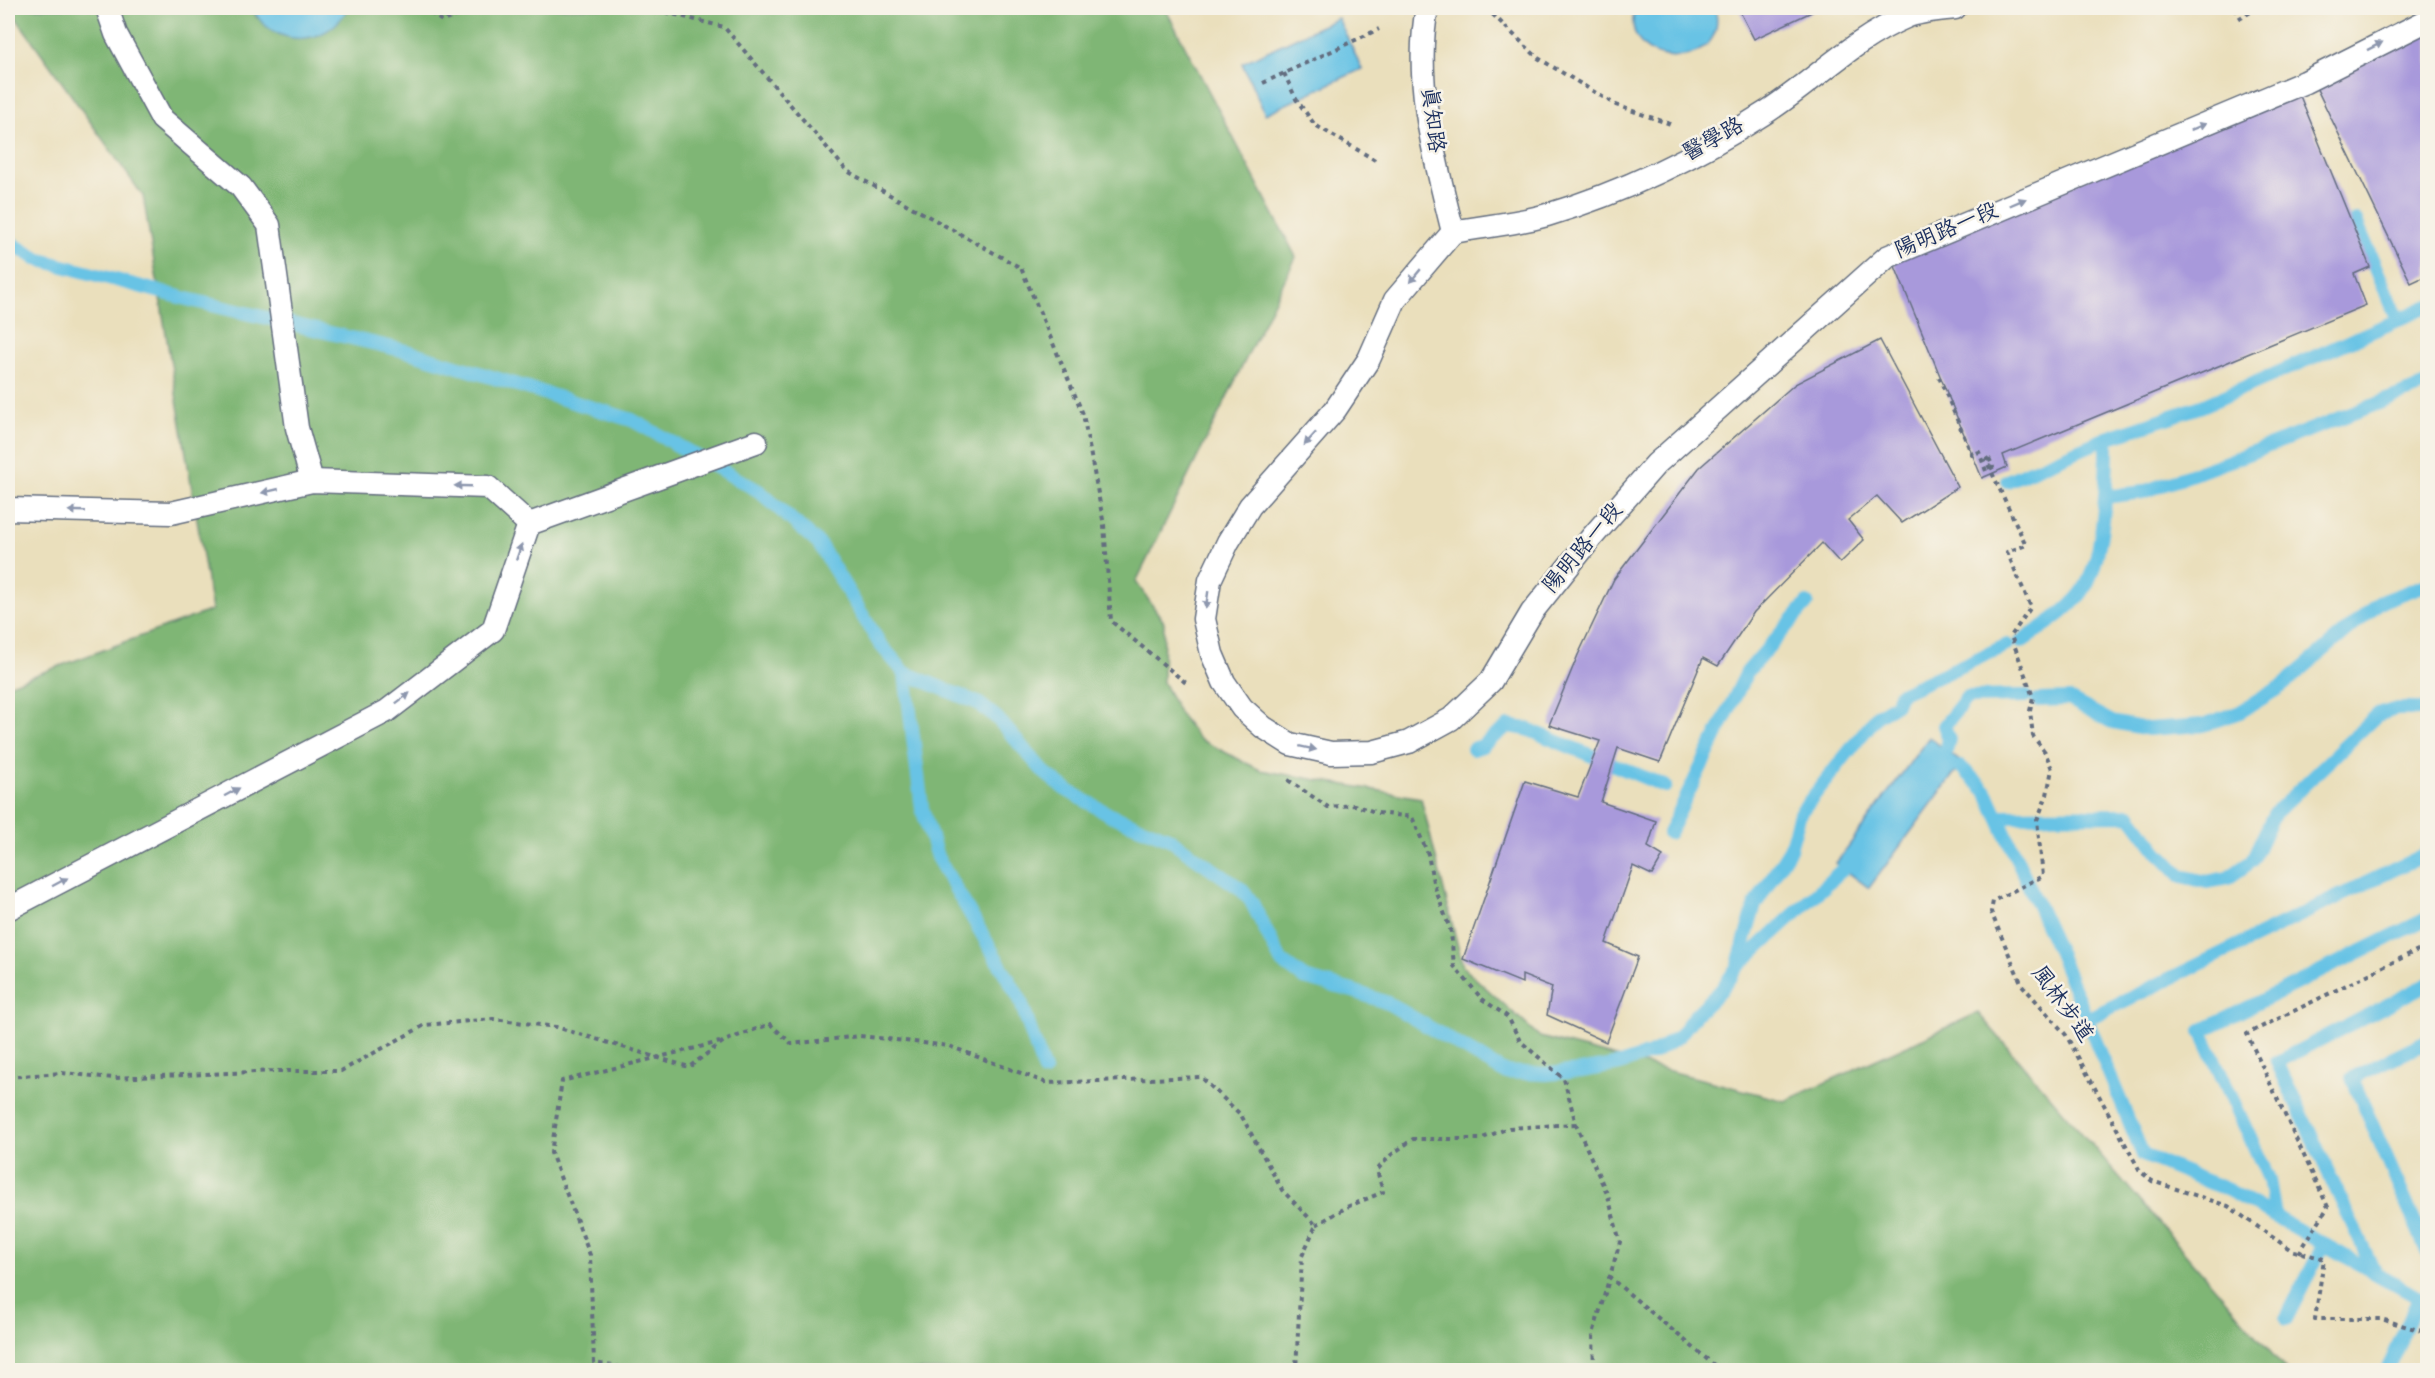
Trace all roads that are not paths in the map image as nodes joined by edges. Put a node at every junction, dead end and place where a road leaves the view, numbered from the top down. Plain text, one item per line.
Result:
1 (106, 8) edge
2 (1427, 8) edge
3 (1955, 8) edge
4 (2427, 20) edge
5 (1453, 232) junction
6 (756, 442) dead end
7 (312, 481) junction
8 (8, 509) edge
9 (529, 524) junction
10 (8, 909) edge

1 - 7 lane
2 - 5 lane, 真知路
3 - 5 lane, 醫學路
5 -> 4 lane, 陽明路一段
6 - 9 lane
7 -> 8 lane
9 -> 7 lane
10 -> 9 lane

